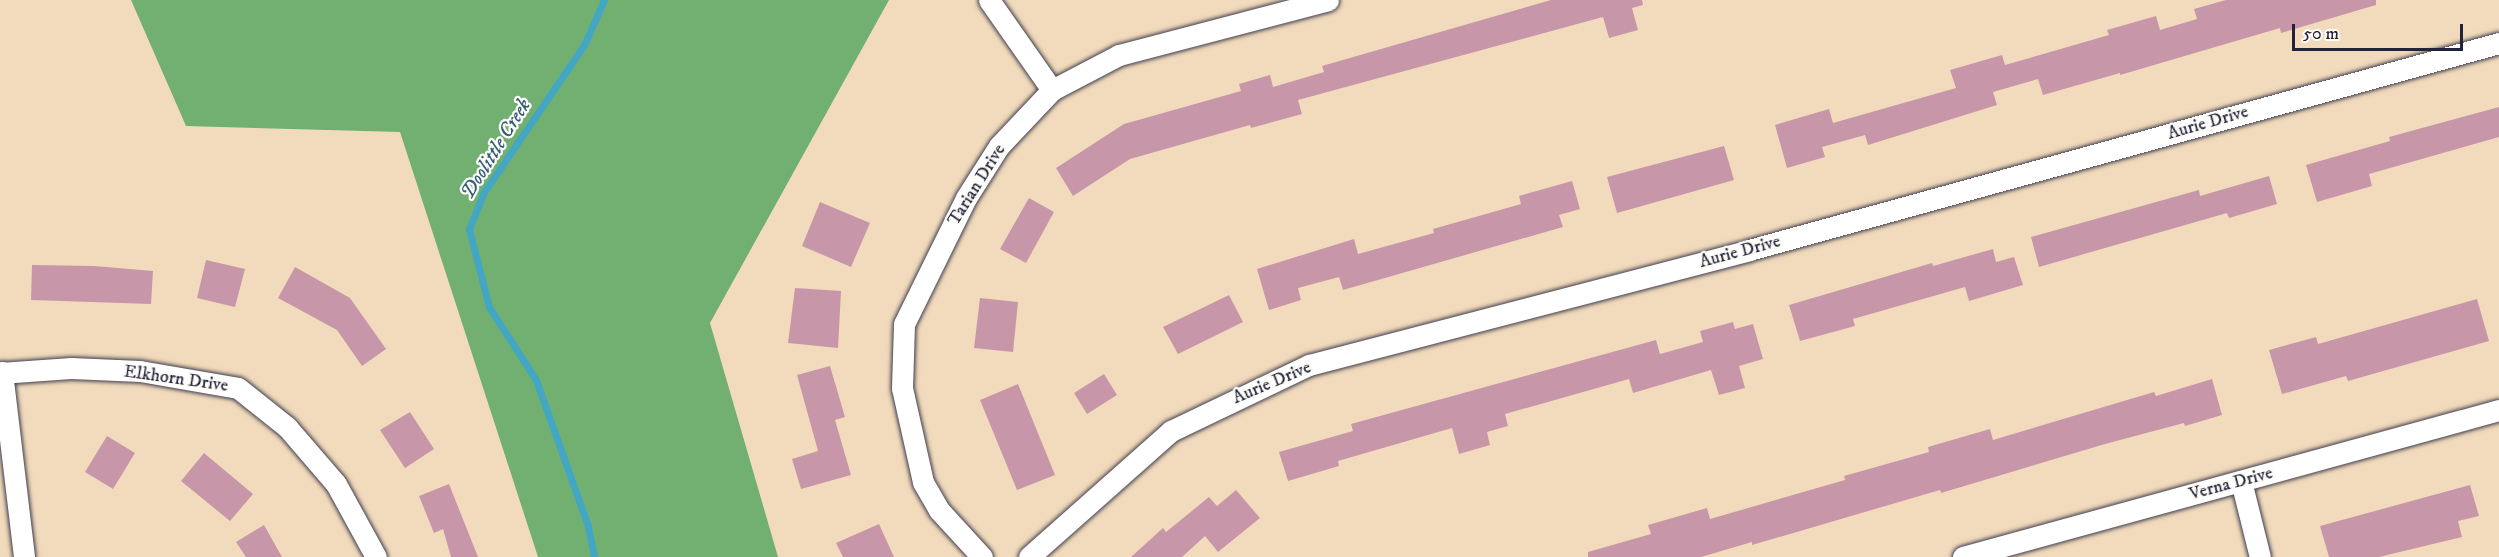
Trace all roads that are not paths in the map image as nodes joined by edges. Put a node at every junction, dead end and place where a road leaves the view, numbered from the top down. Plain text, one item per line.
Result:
1 (989, 0) edge
2 (1329, 0) edge
3 (2499, 43) edge
4 (1052, 90) junction
5 (1, 373) edge
6 (2499, 410) edge
7 (2241, 481) junction
8 (24, 557) edge
9 (376, 557) edge
10 (982, 557) edge
11 (1029, 557) edge
12 (1964, 557) edge
13 (2260, 557) edge

1 - 4 street
2 - 4 street, Tarian Drive
3 - 11 street, Aurie Drive
4 - 10 street, Tarian Drive
5 - 8 street
5 - 9 street, Elkhorn Drive
6 - 7 street, Verna Drive
7 - 12 street, Verna Drive
7 - 13 street

